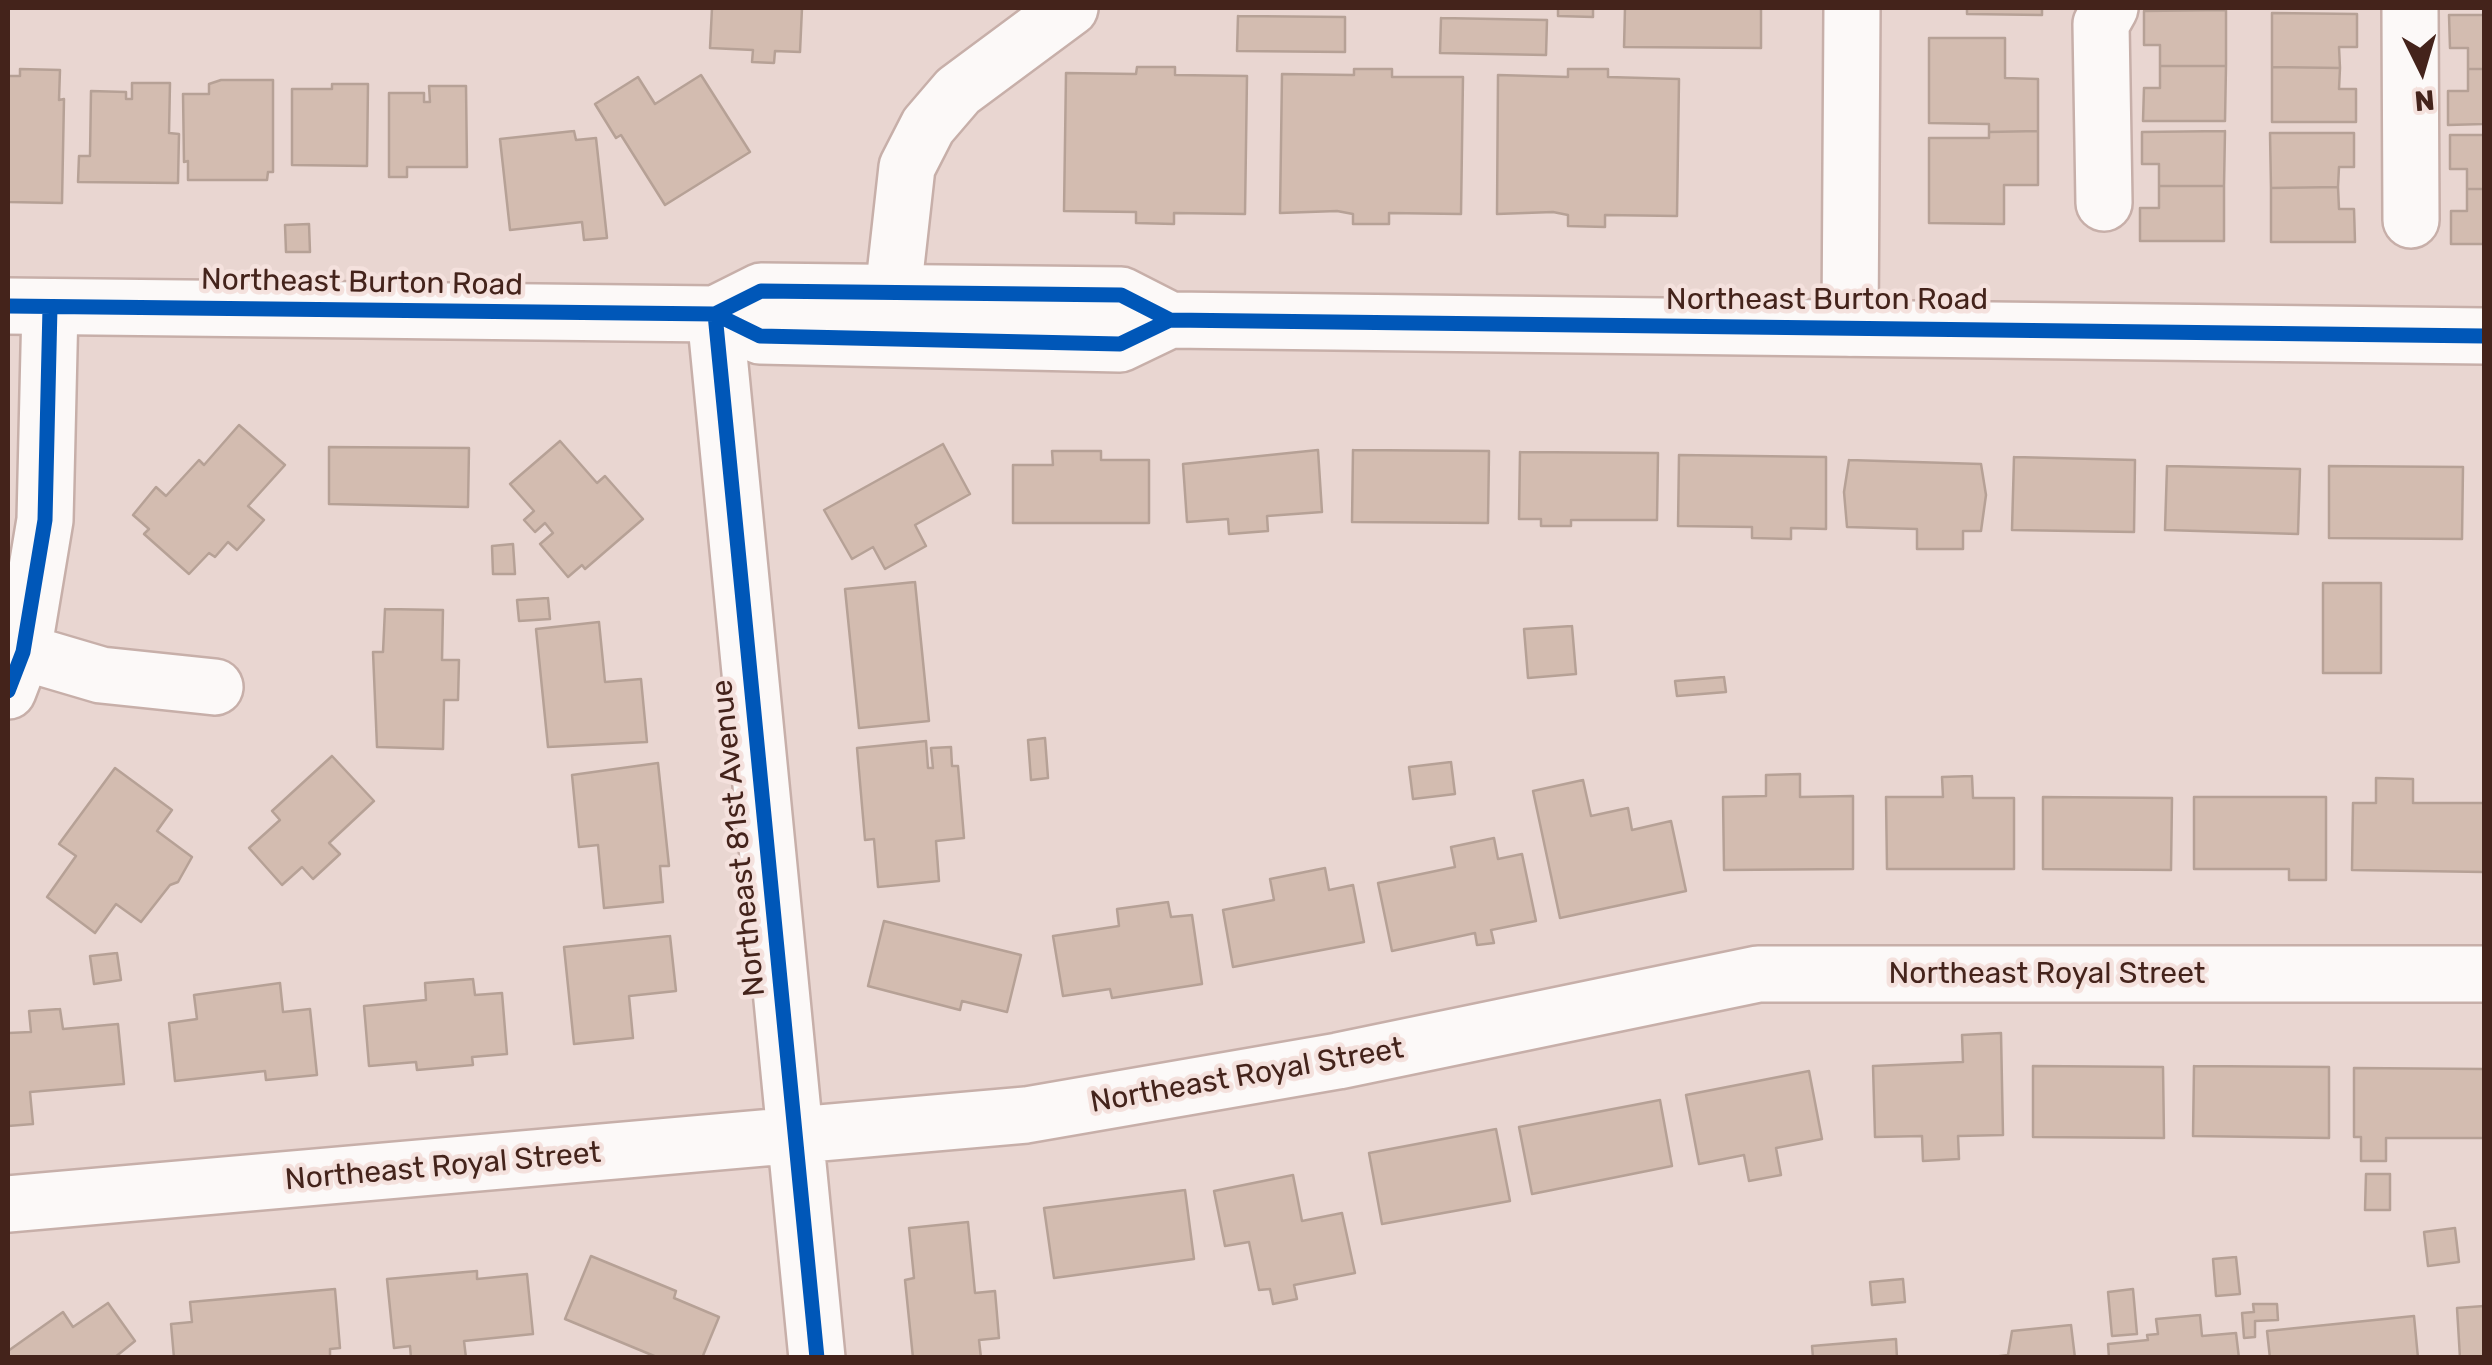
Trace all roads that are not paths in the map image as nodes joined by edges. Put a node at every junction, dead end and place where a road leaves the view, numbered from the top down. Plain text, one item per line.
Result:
1 (1070, 8) edge
2 (1852, 8) edge
3 (2110, 8) edge
4 (2410, 8) edge
5 (2104, 203) dead end
6 (2411, 220) dead end
7 (893, 293) junction
8 (29, 306) edge
9 (716, 314) junction
10 (1170, 320) junction
11 (1850, 328) junction
12 (2484, 336) edge
13 (15, 672) edge
14 (215, 688) dead end
15 (2484, 974) edge
16 (796, 1138) junction
17 (8, 1204) edge
18 (817, 1358) edge

1 - 7 street
2 - 11 street
3 - 5 street
4 - 6 street
7 - 9 street, Northeast Burton Road
7 - 10 street, Northeast Burton Road
8 - 9 street, Northeast Burton Road
8 - 13 street
9 - 10 street, Northeast Burton Road
9 - 16 street, Northeast 81st Avenue
10 - 11 street, Northeast Burton Road
11 - 12 street, Northeast Burton Road
13 - 14 street
15 - 16 street, Northeast Royal Street
16 - 17 street, Northeast Royal Street
16 - 18 street, Northeast 81st Avenue

